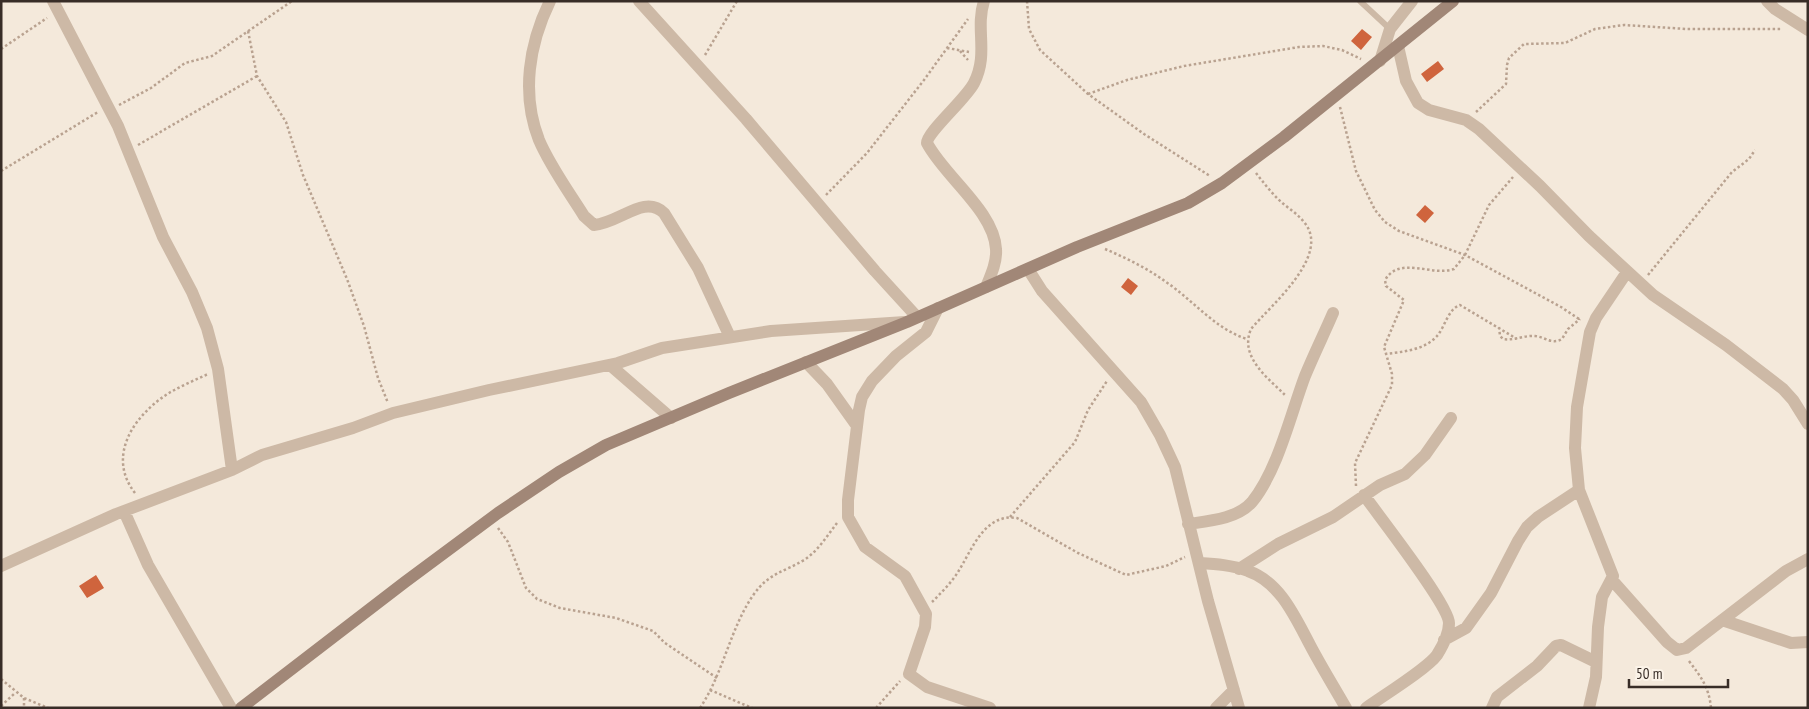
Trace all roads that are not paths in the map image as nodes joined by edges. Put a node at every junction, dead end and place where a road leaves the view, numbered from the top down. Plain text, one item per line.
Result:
1 (550, 1) edge
2 (639, 1) edge
3 (984, 1) edge
4 (1360, 1) edge
5 (1412, 1) edge
6 (1453, 1) edge
7 (1767, 1) edge
8 (55, 6) edge
9 (1390, 29) junction
10 (1807, 30) edge
11 (1398, 46) junction
12 (1376, 64) junction
13 (1028, 269) junction
14 (1627, 272) junction
15 (986, 287) junction
16 (938, 308) junction
17 (1333, 313) dead end
18 (912, 319) junction
19 (730, 337) junction
20 (806, 362) junction
21 (610, 365) junction
22 (671, 418) junction
23 (1451, 418) dead end
24 (1808, 424) edge
25 (857, 426) junction
26 (232, 470) junction
27 (1579, 490) junction
28 (1361, 497) junction
29 (124, 511) junction
30 (1188, 524) junction
31 (1197, 557) junction
32 (1808, 559) edge
33 (1, 566) edge
34 (1239, 569) junction
35 (1612, 580) junction
36 (1722, 620) junction
37 (1444, 640) junction
38 (1808, 642) edge
39 (1596, 662) junction
40 (1234, 690) junction
41 (248, 705) edge
42 (231, 708) edge
43 (990, 708) edge
44 (1216, 708) edge
45 (1239, 708) edge
46 (1346, 708) edge
47 (1366, 708) edge
48 (1492, 708) edge
49 (1589, 708) edge

1 - 19 street
2 - 18 street
3 - 15 street
4 - 9 lane
5 - 9 street
6 - 11 main road
7 - 10 street
8 - 26 street
9 - 12 street
11 - 12 main road
11 - 14 street
12 - 13 main road
13 - 15 main road
13 - 30 street
14 - 24 street
14 - 27 street
15 - 16 main road
16 - 18 main road
16 - 25 street
17 - 30 street
18 - 19 street
18 - 20 main road
19 - 21 street
20 - 22 main road
20 - 25 street
21 - 22 street
21 - 26 street
22 - 41 main road
23 - 28 street
25 - 43 street
26 - 29 street
27 - 35 street
27 - 37 street
28 - 34 street
28 - 37 street
29 - 33 street
29 - 42 street
30 - 31 street
31 - 34 street
31 - 40 street
32 - 36 street
34 - 46 street
35 - 36 street
35 - 39 street
36 - 38 street
37 - 47 street
39 - 48 street
39 - 49 street
40 - 44 street
40 - 45 street

